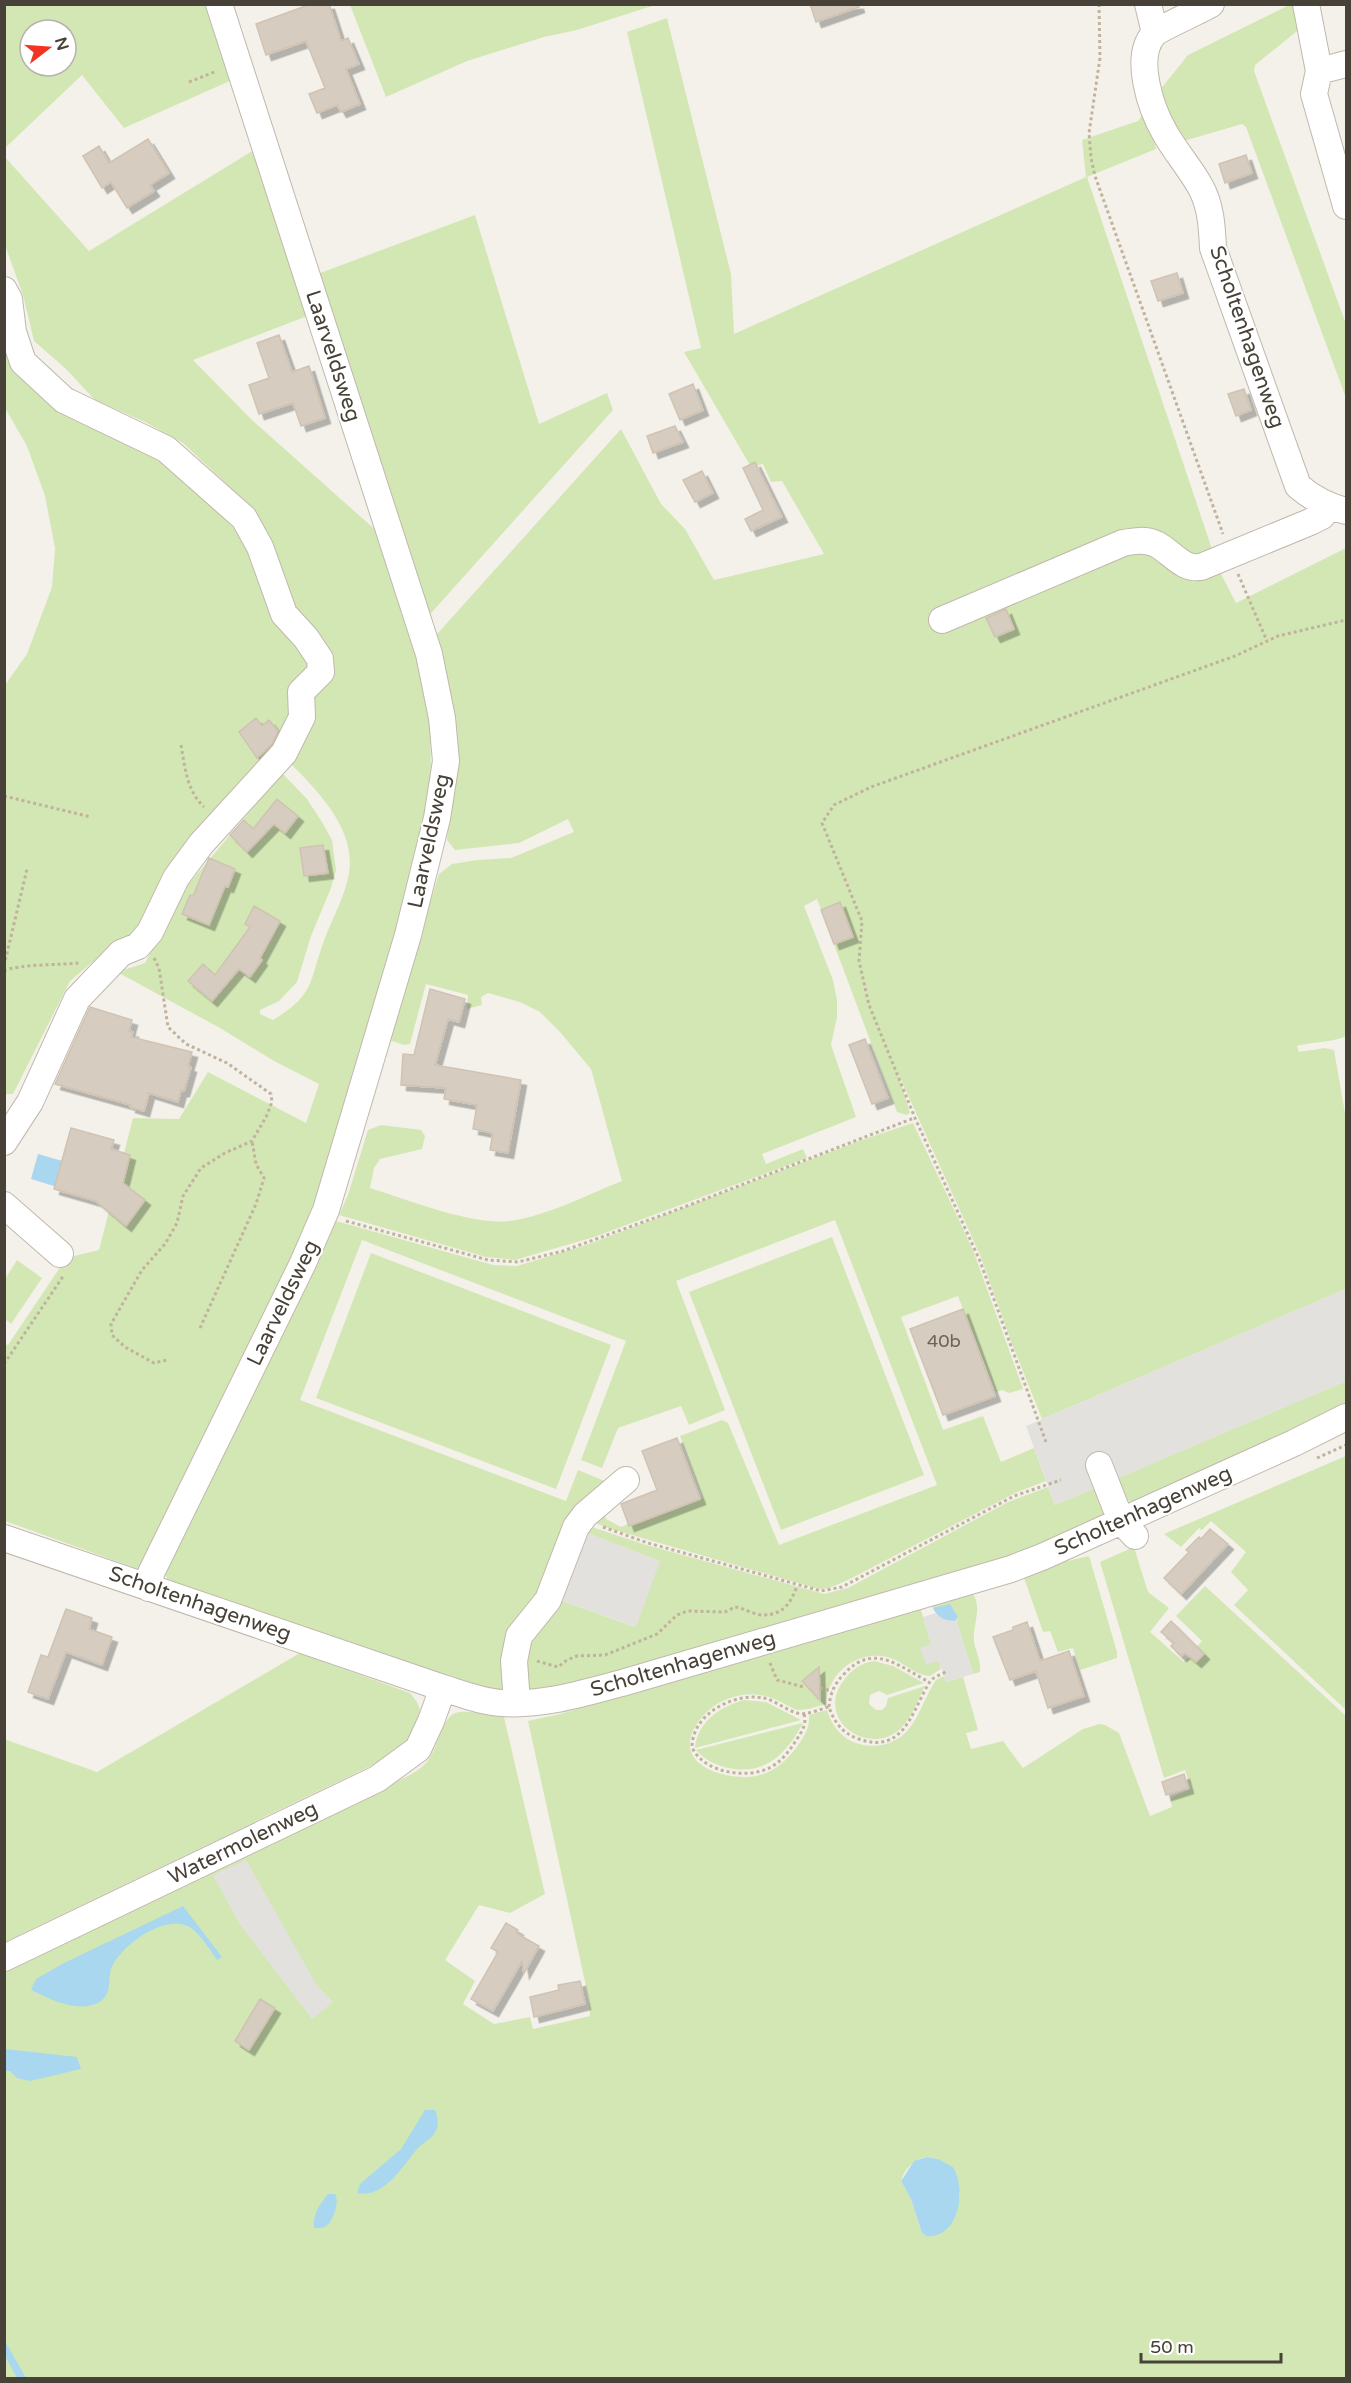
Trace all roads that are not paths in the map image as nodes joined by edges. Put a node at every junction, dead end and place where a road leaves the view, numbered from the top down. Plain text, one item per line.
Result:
1 (219, 4) edge
2 (1148, 4) edge
3 (1211, 4) edge
4 (1306, 4) edge
5 (1155, 33) junction
6 (1347, 64) edge
7 (1319, 71) junction
8 (1347, 206) edge
9 (4, 290) edge
10 (1338, 509) edge
11 (942, 620) dead end
12 (4, 1142) edge
13 (4, 1205) edge
14 (60, 1254) road end
15 (1347, 1417) edge
16 (1099, 1465) dead end
17 (626, 1480) dead end
18 (1128, 1529) junction
19 (4, 1538) edge
20 (149, 1588) junction
21 (443, 1688) junction
22 (517, 1703) junction
23 (4, 1958) edge

1 - 20 street, Laarveldsweg
2 - 5 street
3 - 5 street
4 - 7 street
5 - 10 street, Scholtenhagenweg
6 - 7 street
7 - 8 street
9 - 12 street
10 - 11 street
13 - 14 street
15 - 18 street, Scholtenhagenweg
16 - 18 street
17 - 22 street
18 - 22 street, Scholtenhagenweg
19 - 20 street, Scholtenhagenweg
20 - 21 street, Scholtenhagenweg
21 - 22 street, Scholtenhagenweg
21 - 23 street, Watermolenweg

